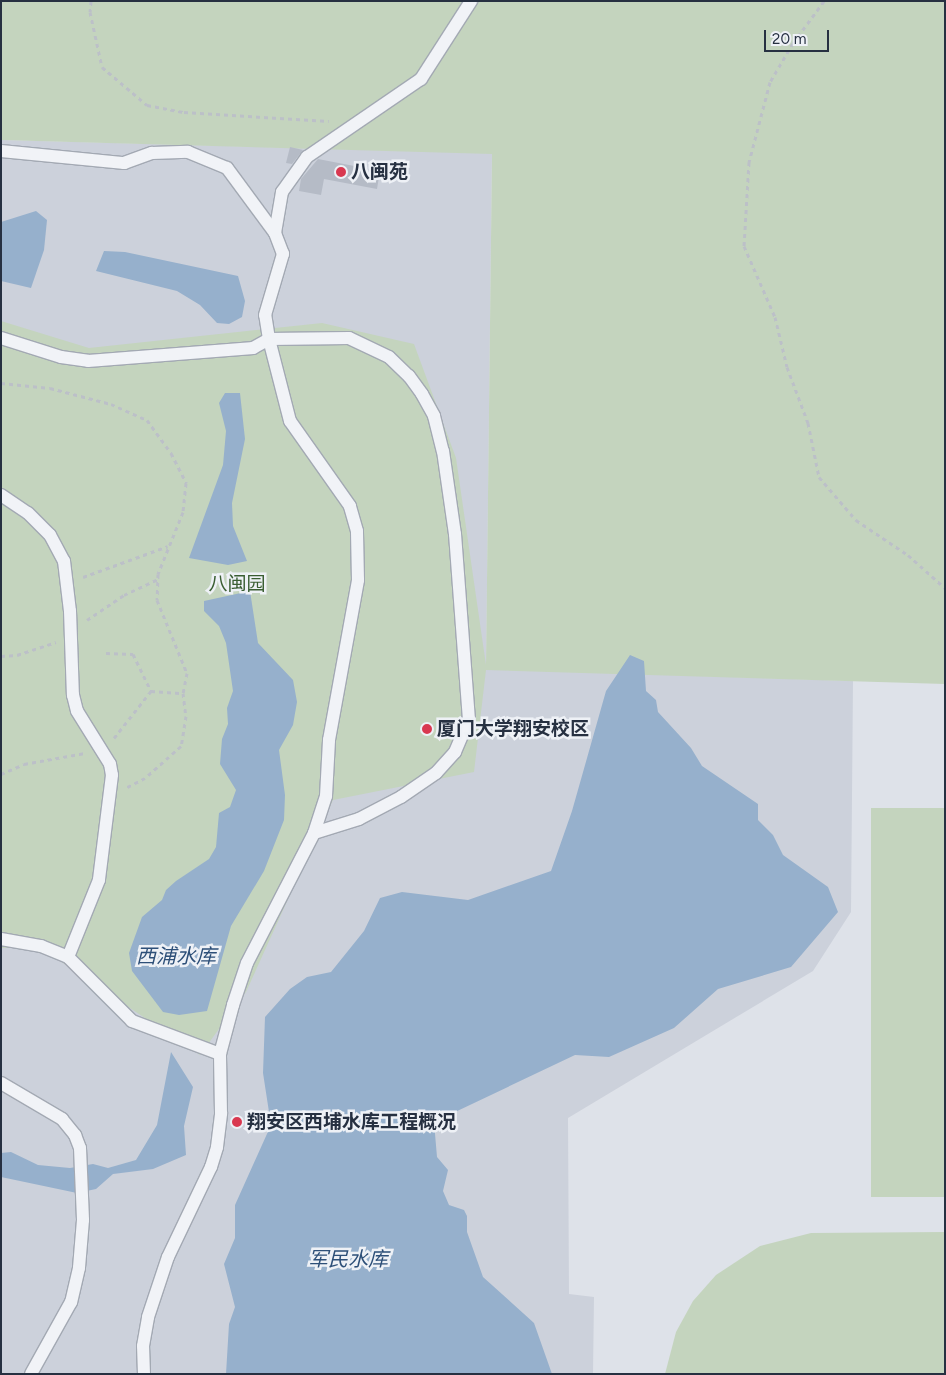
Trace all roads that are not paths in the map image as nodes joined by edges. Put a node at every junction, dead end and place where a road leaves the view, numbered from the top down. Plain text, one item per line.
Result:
1 (471, 1) edge
2 (1, 151) edge
3 (275, 233) junction
4 (1, 338) edge
5 (268, 339) junction
6 (1, 495) edge
7 (314, 833) junction
8 (1, 939) edge
9 (68, 957) junction
10 (220, 1054) junction
11 (1, 1083) edge
12 (31, 1374) edge
13 (144, 1374) edge

1 - 3 lane
2 - 3 lane
3 - 5 lane
4 - 5 lane
5 - 7 lane
5 - 7 lane
6 - 9 lane
7 - 10 lane
8 - 9 lane
9 - 10 lane
10 - 13 lane
11 - 12 lane

